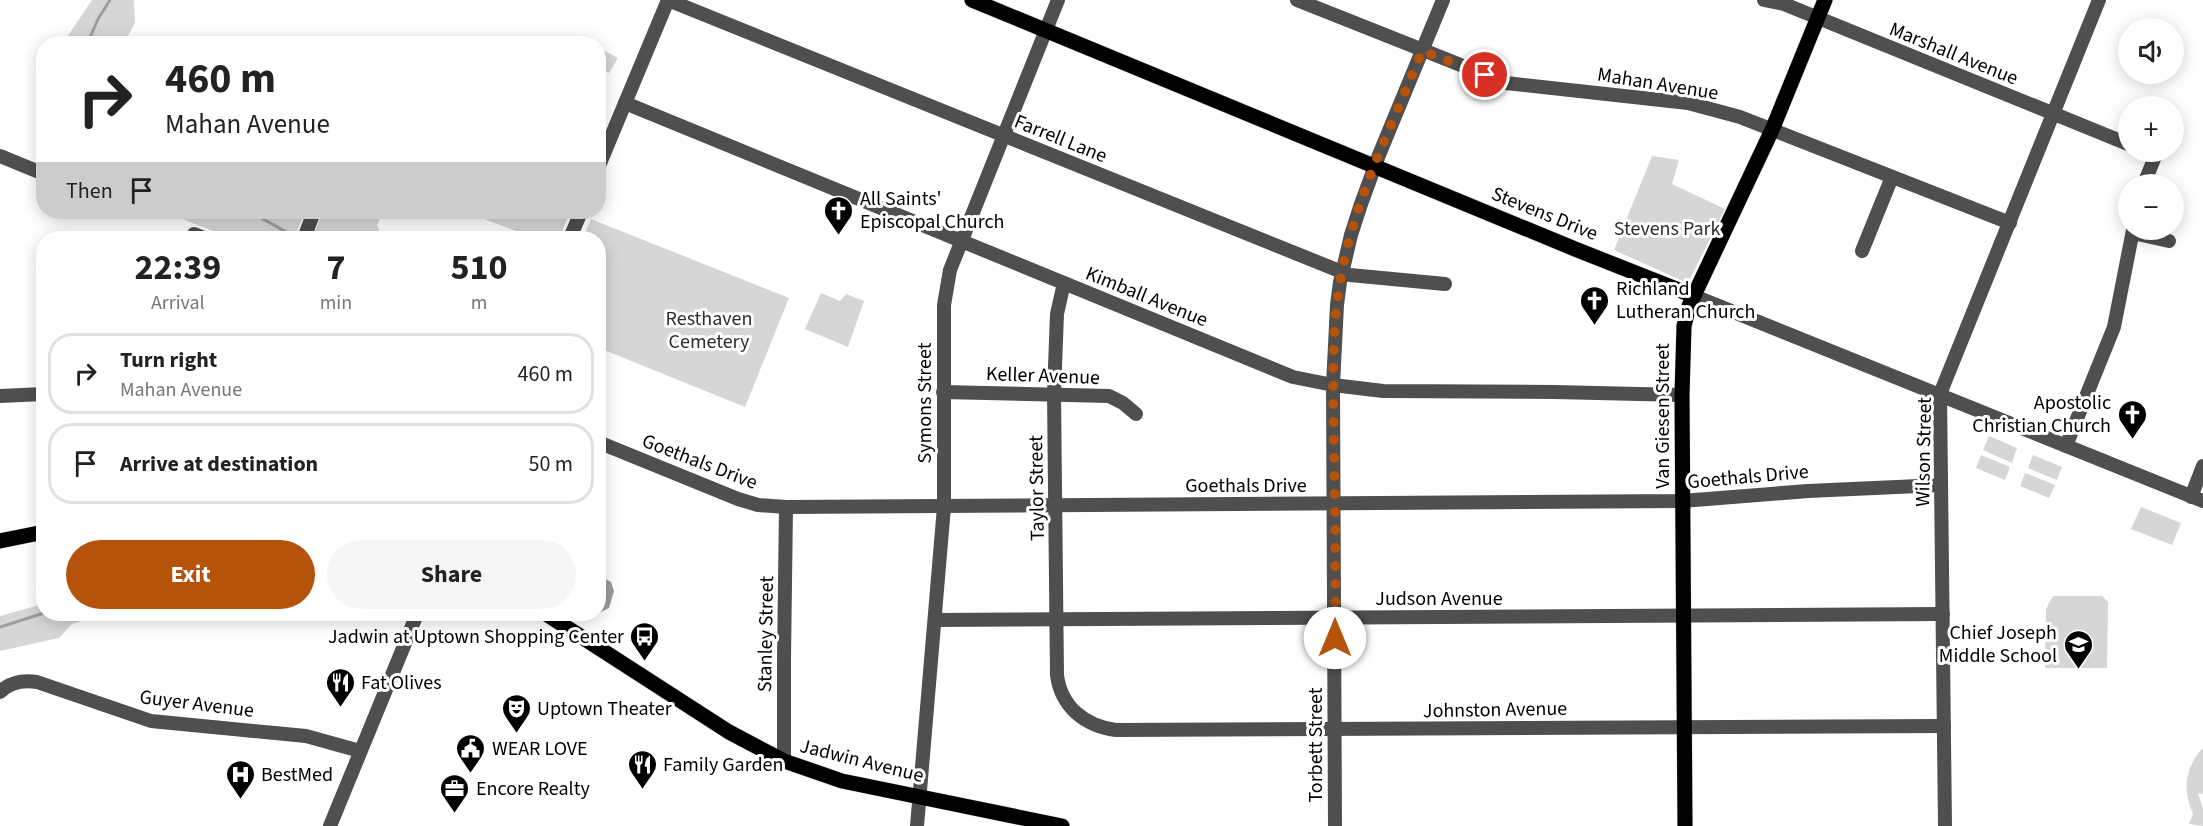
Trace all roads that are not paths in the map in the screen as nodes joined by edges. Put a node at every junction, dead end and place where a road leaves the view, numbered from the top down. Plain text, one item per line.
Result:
1 (668, 0) edge
2 (972, 0) edge
3 (1058, 0) edge
4 (1297, 0) edge
5 (1443, 0) edge
6 (1764, 0) edge
7 (1825, 0) edge
8 (2099, 0) edge
9 (1817, 19) junction
10 (1045, 30) junction
11 (1422, 51) junction
12 (625, 103) junction
13 (2054, 115) junction
14 (1772, 130) junction
15 (1003, 135) junction
16 (2118, 140) edge
17 (606, 149) edge
18 (0, 156) edge
19 (1376, 166) junction
20 (36, 171) edge
21 (1892, 177) junction
22 (2010, 223) junction
23 (2131, 240) edge
24 (2162, 240) edge
25 (961, 241) junction
26 (2169, 242) dead end
27 (1862, 251) dead end
28 (1342, 272) junction
29 (1064, 283) junction
30 (1445, 284) dead end
31 (1694, 296) junction
32 (1333, 385) junction
33 (943, 392) junction
34 (1054, 393) junction
35 (36, 394) edge
36 (1940, 394) junction
37 (1682, 395) junction
38 (0, 396) edge
39 (1136, 414) dead end
40 (606, 445) edge
41 (2066, 446) junction
42 (2203, 466) edge
43 (1941, 485) junction
44 (2197, 499) edge
45 (1682, 501) junction
46 (1334, 504) junction
47 (1055, 506) junction
48 (786, 507) junction
49 (944, 507) junction
50 (36, 534) edge
51 (0, 541) edge
52 (1943, 614) junction
53 (1684, 616) junction
54 (1335, 617) junction
55 (1058, 618) junction
56 (936, 620) junction
57 (414, 621) edge
58 (557, 621) edge
59 (0, 692) edge
60 (1061, 692) joint
61 (1944, 726) junction
62 (1684, 727) junction
63 (1334, 730) junction
64 (360, 752) junction
65 (784, 761) junction
66 (920, 796) junction
67 (330, 826) edge
68 (917, 826) edge
69 (1062, 826) edge
70 (1335, 826) edge
71 (1685, 826) edge
72 (1945, 826) edge

1 - 12 street
1 - 15 street, Farrell Lane
2 - 10 main road, Stevens Drive
3 - 10 street, Symons Street
4 - 11 street, Mahan Avenue
5 - 11 street, Torbett Street
6 - 9 street, Marshall Avenue
7 - 9 main road, Van Giesen Street
8 - 13 street, Wilson Street
9 - 13 street, Marshall Avenue
9 - 14 main road, Van Giesen Street
10 - 15 street, Symons Street
10 - 19 main road, Stevens Drive
11 - 14 street, Mahan Avenue
11 - 19 street, Torbett Street
12 - 17 street
12 - 25 street, Kimball Avenue
13 - 16 street, Marshall Avenue
13 - 22 street, Wilson Street
14 - 21 street, Mahan Avenue
14 - 31 main road, Van Giesen Street
15 - 25 street, Symons Street
15 - 28 street, Farrell Lane
18 - 20 street
19 - 28 street, Torbett Street
19 - 31 main road, Stevens Drive
21 - 22 street, Mahan Avenue
21 - 27 street
22 - 36 street, Wilson Street
23 - 41 street
24 - 26 street
25 - 29 street, Kimball Avenue
25 - 33 street, Symons Street
28 - 30 street, Farrell Lane
28 - 32 street, Torbett Street
29 - 32 street, Kimball Avenue
29 - 34 street, Taylor Street
31 - 36 street, Stevens Drive
31 - 37 main road, Van Giesen Street
32 - 37 street, Kimball Avenue
32 - 46 street, Torbett Street
33 - 34 street, Keller Avenue
33 - 49 street, Symons Street
34 - 39 street, Keller Avenue
34 - 47 street, Taylor Street
35 - 38 street
36 - 41 street, Stevens Drive
36 - 43 street, Wilson Street
37 - 45 main road, Van Giesen Street
40 - 48 street, Goethals Drive
41 - 44 street, Stevens Drive
42 - 44 street
43 - 45 street, Goethals Drive
43 - 52 street, Wilson Street
45 - 46 street, Goethals Drive
45 - 53 main road, Van Giesen Street
46 - 47 street, Goethals Drive
46 - 54 street, Torbett Street
47 - 49 street, Goethals Drive
47 - 55 street, Taylor Street
48 - 49 street, Goethals Drive
48 - 65 street, Stanley Street
49 - 56 street, Symons Street
50 - 51 main road
52 - 53 street, Judson Avenue
52 - 61 street, Wilson Street
53 - 54 street, Judson Avenue
53 - 62 main road, Van Giesen Street
54 - 55 street, Judson Avenue
54 - 63 street, Torbett Street
55 - 56 street, Judson Avenue
55 - 60 street, Taylor Street
56 - 66 street, Symons Street
57 - 64 street
58 - 65 main road, Jadwin Avenue
59 - 64 street, Guyer Avenue
60 - 63 street, Johnston Avenue
61 - 62 street, Johnston Avenue
61 - 72 street, Wilson Street
62 - 63 street, Johnston Avenue
62 - 71 main road, Van Giesen Street
63 - 70 street, Torbett Street
64 - 67 street
65 - 66 main road, Jadwin Avenue
66 - 68 street, Symons Street
66 - 69 main road, Jadwin Avenue

